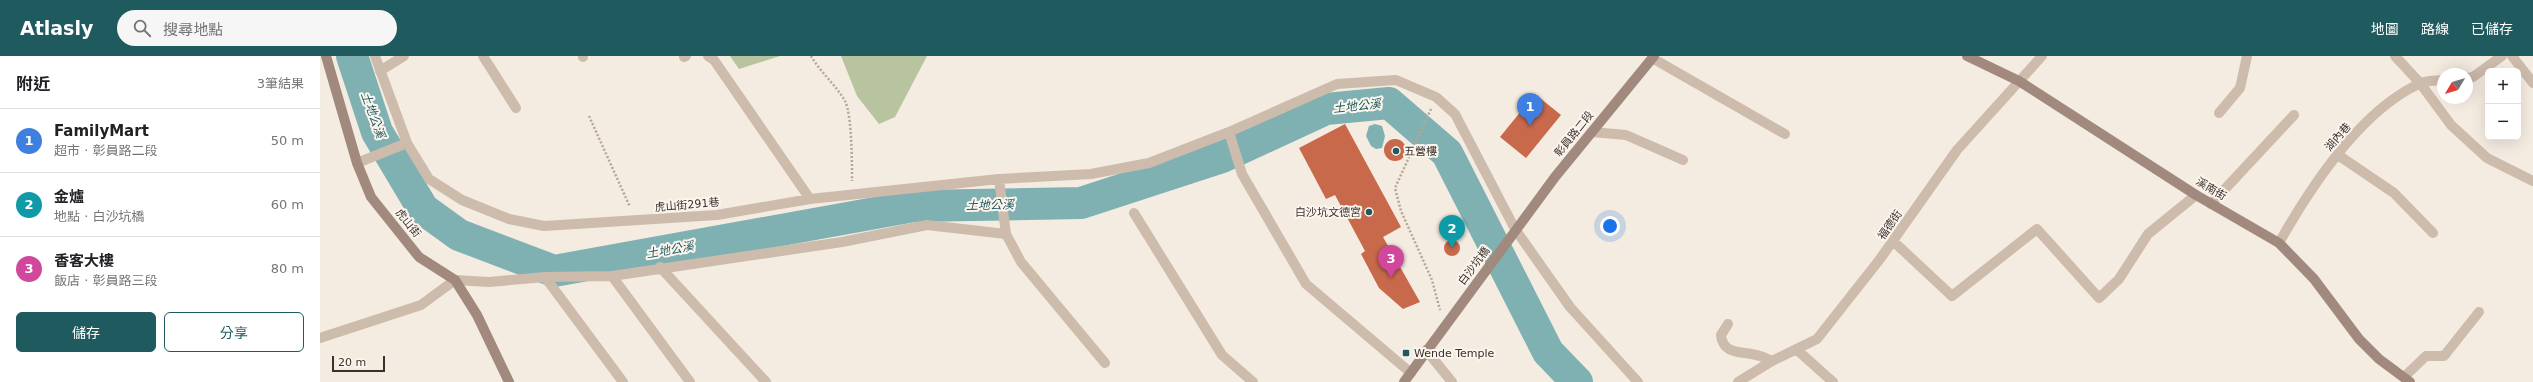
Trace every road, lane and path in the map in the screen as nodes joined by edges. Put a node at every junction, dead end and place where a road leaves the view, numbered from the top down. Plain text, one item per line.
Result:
1 (326, 56) edge
2 (375, 56) edge
3 (404, 56) edge
4 (483, 56) edge
5 (708, 56) edge
6 (811, 56) edge
7 (1967, 56) edge
8 (2042, 56) edge
9 (2247, 56) edge
10 (2395, 56) edge
11 (2502, 56) edge
12 (2512, 56) edge
13 (1653, 57) edge
14 (380, 71) junction
15 (2473, 77) edge
16 (2019, 81) junction
17 (2437, 81) edge
18 (2420, 83) junction
19 (2533, 83) edge
20 (516, 108) dead end
21 (1431, 109) dead end
22 (2219, 112) dead end
23 (2294, 114) dead end
24 (589, 116) dead end
25 (1592, 132) junction
26 (1785, 134) dead end
27 (1230, 137) junction
28 (407, 143) junction
29 (2338, 155) junction
30 (1683, 160) dead end
31 (357, 163) junction
32 (999, 179) junction
33 (2533, 181) edge
34 (852, 194) junction
35 (2196, 195) junction
36 (810, 199) junction
37 (2211, 204) junction
38 (1134, 213) dead end
39 (637, 222) junction
40 (1515, 229) junction
41 (2433, 233) dead end
42 (1006, 234) junction
43 (1893, 241) junction
44 (1506, 243) joint
45 (2279, 243) junction
46 (660, 267) junction
47 (612, 276) junction
48 (545, 277) junction
49 (455, 280) junction
50 (2479, 312) dead end
51 (1728, 324) dead end
52 (1444, 326) junction
53 (320, 338) edge
54 (1796, 349) junction
55 (1426, 350) junction
56 (1772, 361) junction
57 (1104, 363) dead end
58 (1411, 373) junction
59 (2407, 380) edge
60 (509, 382) edge
61 (623, 382) edge
62 (690, 382) edge
63 (766, 382) edge
64 (1253, 382) edge
65 (1404, 382) edge
66 (1452, 382) edge
67 (1638, 382) edge
68 (1738, 382) edge
69 (1833, 382) edge

1 - 31 street, 虎山街
2 - 14 street, 虎山街291巷
3 - 14 street
4 - 20 street
5 - 36 street
6 - 34 path
7 - 16 street, 溪南街
8 - 16 street, 福德街
9 - 22 street
10 - 18 street
11 - 15 street
12 - 19 street
13 - 25 street, 彰員路二段
13 - 26 street
14 - 28 street, 虎山街291巷
16 - 35 street, 溪南街
16 - 43 street, 福德街
17 - 18 street, 湖內巷
18 - 29 street, 湖內巷
18 - 33 street
21 - 52 path
23 - 37 street
24 - 39 path
25 - 30 street
25 - 40 street, 彰員路二段
27 - 32 street, 虎山街291巷
27 - 40 street, 虎山街291巷
27 - 58 street
28 - 31 street
28 - 39 street, 虎山街291巷
29 - 41 street
29 - 45 street, 湖內巷
31 - 49 street, 虎山街
32 - 34 street, 虎山街291巷
32 - 42 street
34 - 36 street, 虎山街291巷
35 - 37 street, 溪南街
35 - 43 street
36 - 39 street, 虎山街291巷
37 - 45 street, 溪南街
38 - 64 street
40 - 44 street, 彰員路二段
40 - 67 street, 虎山街291巷
42 - 46 street
42 - 57 street
43 - 54 street, 福德街
44 - 52 street, 白沙坑橋
45 - 59 street, 溪南街
46 - 47 street
46 - 63 street
47 - 48 street
47 - 62 street
48 - 49 street
48 - 61 street
49 - 53 street
49 - 60 street, 虎山街
50 - 59 street
51 - 56 street
52 - 55 street, 白沙坑橋
54 - 56 street, 福德街
54 - 69 street
55 - 58 street, 白沙坑橋
55 - 66 street
56 - 68 street, 福德街
58 - 65 street, 白沙坑橋

